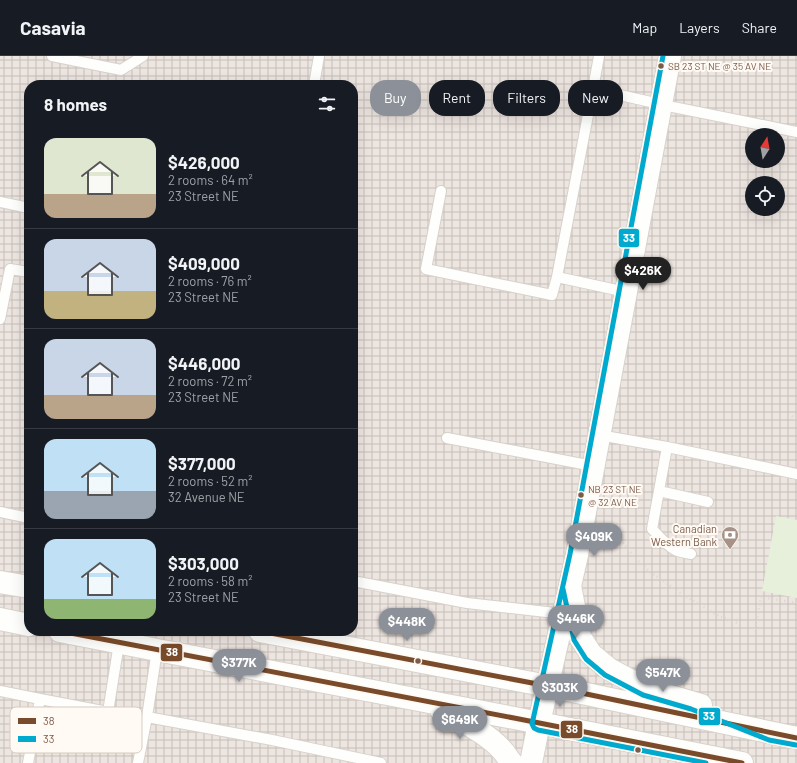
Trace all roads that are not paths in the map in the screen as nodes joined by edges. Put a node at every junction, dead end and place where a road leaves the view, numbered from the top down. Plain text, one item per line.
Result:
1 (52, 56) edge
2 (143, 56) edge
3 (319, 56) edge
4 (599, 56) edge
5 (670, 56) edge
6 (315, 80) edge
7 (595, 80) edge
8 (623, 96) edge
9 (661, 104) junction
10 (588, 116) edge
11 (797, 132) edge
12 (441, 191) dead end
13 (0, 202) edge
14 (24, 207) edge
15 (24, 271) edge
16 (557, 277) junction
17 (626, 292) junction
18 (0, 319) edge
19 (599, 435) junction
20 (447, 438) dead end
21 (667, 447) junction
22 (593, 466) junction
23 (797, 474) edge
24 (659, 491) junction
25 (708, 502) dead end
26 (0, 512) edge
27 (24, 517) edge
28 (691, 554) dead end
29 (0, 582) edge
30 (358, 582) edge
31 (24, 586) edge
32 (570, 586) junction
33 (564, 614) junction
34 (0, 619) edge
35 (24, 624) edge
36 (85, 636) edge
37 (286, 636) edge
38 (120, 643) junction
39 (158, 650) junction
40 (548, 686) junction
41 (0, 691) edge
42 (40, 699) junction
43 (424, 701) junction
44 (38, 707) edge
45 (82, 707) edge
46 (109, 707) edge
47 (147, 717) junction
48 (539, 723) junction
49 (771, 733) junction
50 (797, 738) edge
51 (142, 743) edge
52 (30, 753) edge
53 (140, 753) edge
54 (28, 763) edge
55 (138, 763) edge
56 (381, 763) edge
57 (512, 763) edge
58 (531, 763) edge
59 (742, 763) edge

1 - 2 lane
3 - 6 lane
4 - 7 lane
5 - 9 main road
8 - 9 lane
9 - 11 lane
9 - 17 main road
10 - 16 lane
12 - 16 lane
13 - 14 lane
15 - 18 lane
16 - 17 lane
17 - 19 main road
19 - 21 lane
19 - 22 main road
20 - 22 lane
21 - 23 lane
21 - 24 lane
22 - 32 main road
24 - 25 lane
24 - 28 lane
26 - 27 lane
29 - 31 main road
30 - 33 lane
32 - 33 main road
32 - 49 main road
33 - 40 main road
34 - 35 main road
36 - 38 main road
37 - 40 main road
38 - 39 main road
38 - 46 lane
39 - 43 main road
39 - 47 lane
40 - 48 main road
40 - 49 main road
41 - 42 lane
42 - 44 lane
42 - 45 lane
43 - 48 main road
43 - 57 main road
47 - 51 lane
47 - 56 lane
48 - 58 main road
48 - 59 main road
49 - 50 main road
52 - 54 lane
53 - 55 lane

